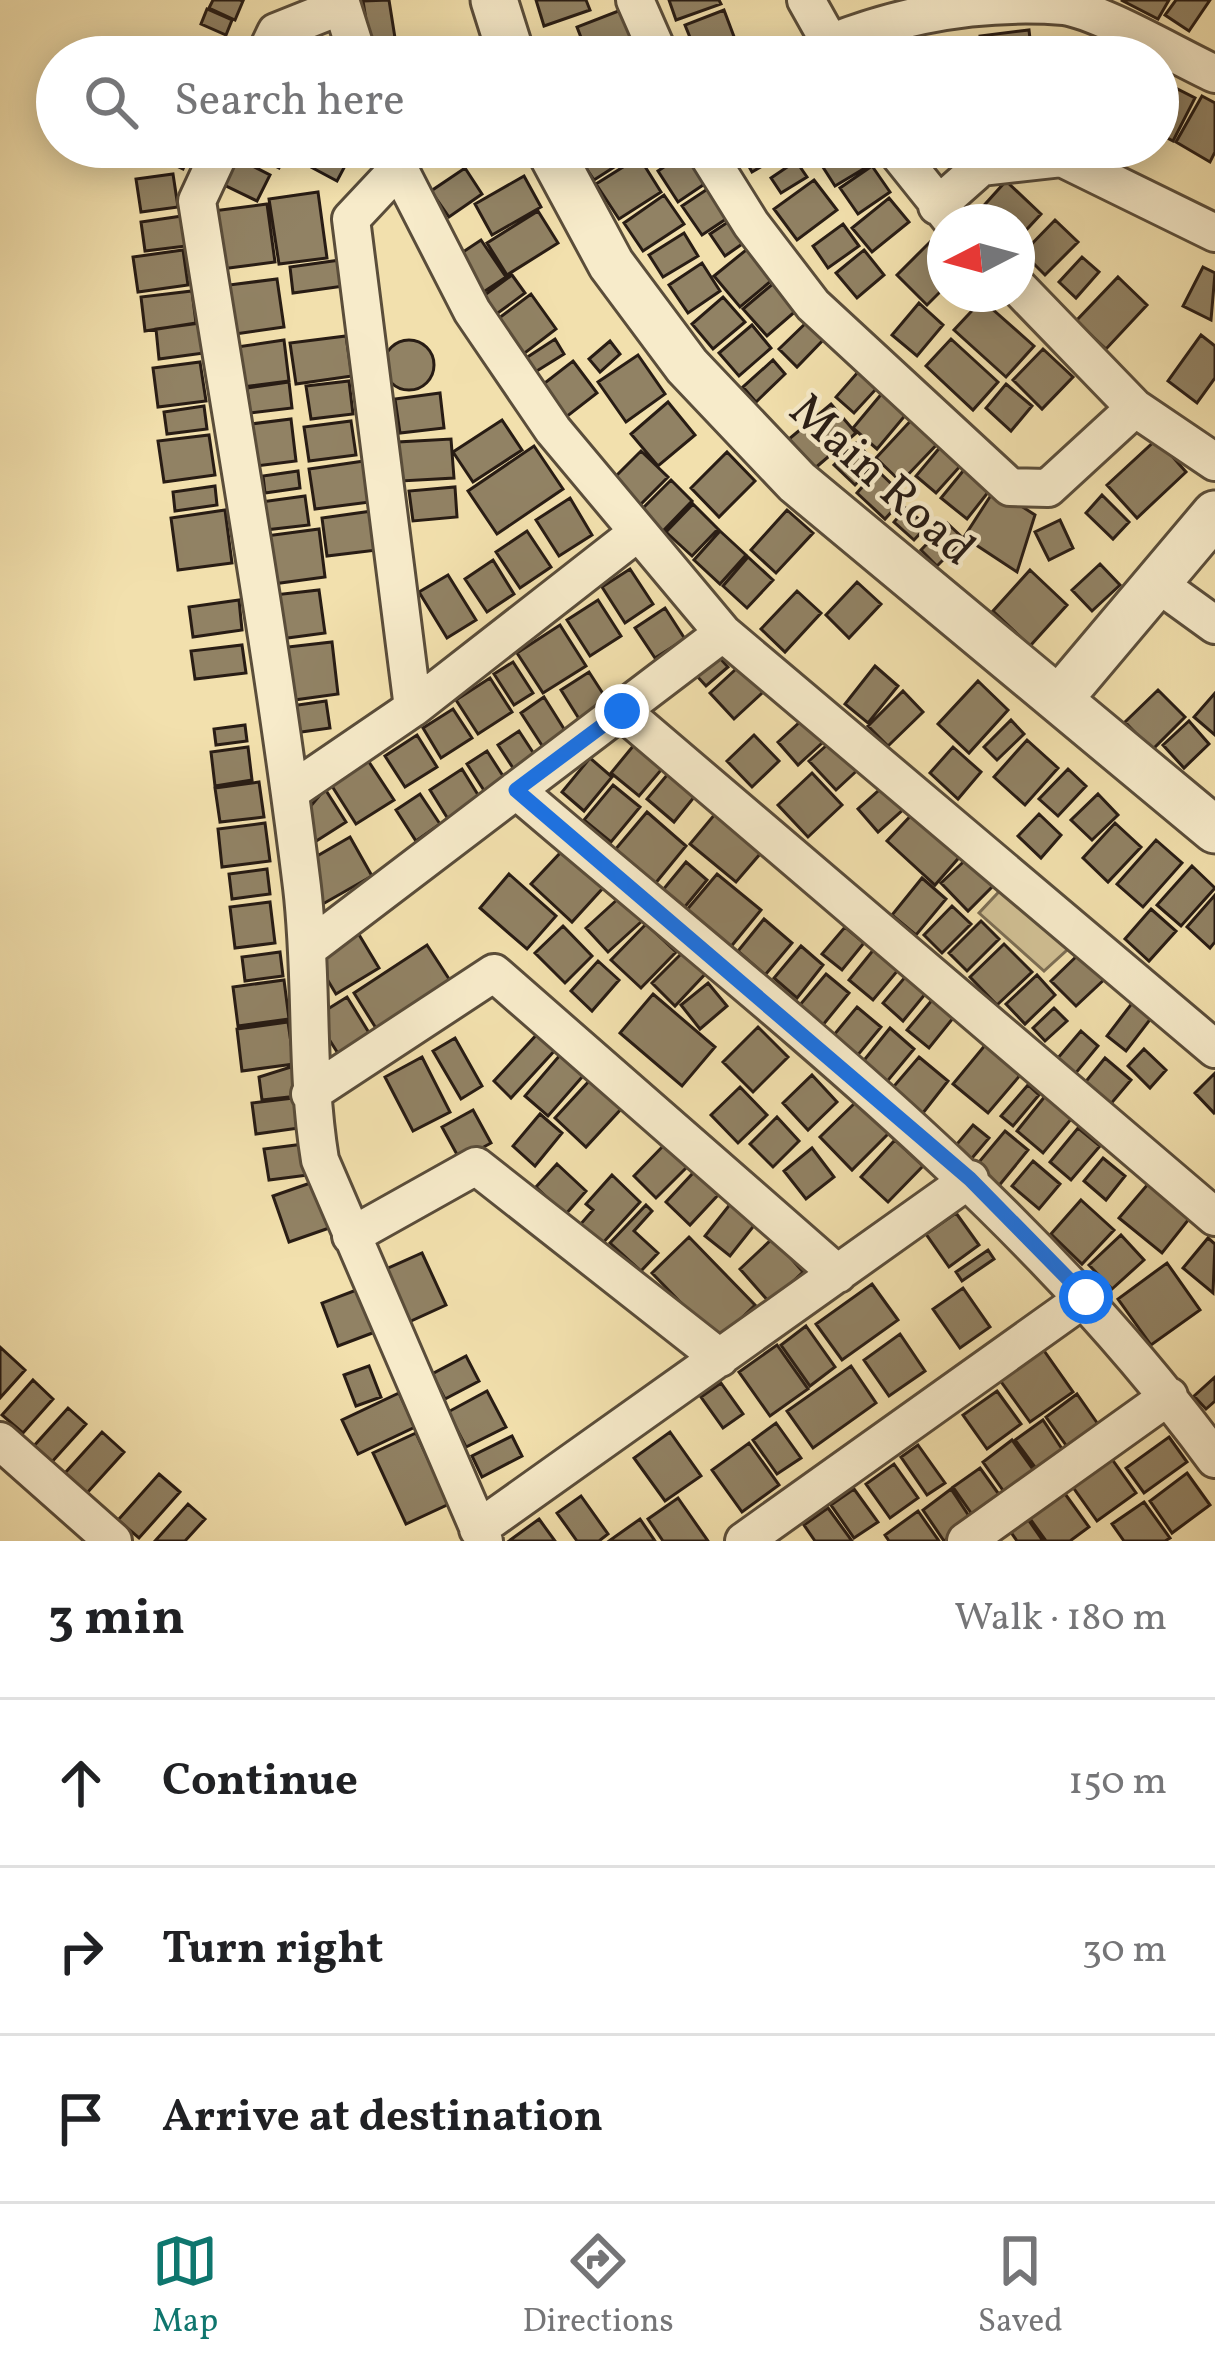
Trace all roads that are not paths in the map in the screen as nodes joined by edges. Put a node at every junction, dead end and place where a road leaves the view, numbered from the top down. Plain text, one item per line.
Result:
1 (494, 0) edge
2 (634, 0) edge
3 (806, 0) edge
4 (341, 3) edge
5 (273, 36) edge
6 (351, 36) edge
7 (505, 36) edge
8 (650, 36) edge
9 (826, 36) edge
10 (861, 36) edge
11 (1132, 36) edge
12 (1179, 58) edge
13 (1215, 74) edge
14 (212, 168) edge
15 (386, 168) edge
16 (397, 168) edge
17 (559, 168) edge
18 (716, 168) edge
19 (909, 168) edge
20 (980, 168) edge
21 (1082, 168) edge
22 (937, 204) edge
23 (953, 204) edge
24 (1215, 233) edge
25 (1035, 304) edge
26 (1136, 407) junction
27 (1215, 462) edge
28 (1215, 514) edge
29 (637, 533) junction
30 (1157, 583) junction
31 (1215, 625) edge
32 (723, 633) junction
33 (1059, 699) junction
34 (413, 708) junction
35 (622, 711) junction
36 (516, 790) junction
37 (290, 792) junction
38 (1215, 830) edge
39 (310, 947) junction
40 (1215, 1049) edge
41 (310, 1094) junction
42 (970, 1179) junction
43 (1215, 1216) edge
44 (352, 1236) junction
45 (838, 1274) junction
46 (1086, 1297) junction
47 (720, 1358) junction
48 (1169, 1396) junction
49 (4, 1453) edge
50 (1215, 1459) edge
51 (481, 1535) edge
52 (113, 1541) edge
53 (744, 1541) edge
54 (967, 1541) edge

1 - 7 street
2 - 8 street
3 - 9 street
4 - 5 street
4 - 6 street
10 - 11 street
12 - 13 street
14 - 37 street
15 - 34 street
16 - 29 street
17 - 33 street, Main Road
18 - 26 street
19 - 22 street
20 - 23 street
21 - 24 street
25 - 26 street
26 - 27 street
28 - 30 street
29 - 32 street
29 - 34 street
30 - 31 street
30 - 33 street
32 - 35 street
32 - 40 street
33 - 38 street, Main Road
34 - 37 street
35 - 36 street
35 - 43 street
36 - 39 street
36 - 42 street
37 - 39 street
39 - 41 street
41 - 44 street
41 - 45 street
42 - 45 street
42 - 46 street
44 - 47 street
44 - 51 street
45 - 47 street
46 - 48 street
46 - 53 street
47 - 51 street
48 - 50 street
48 - 54 street
49 - 52 street

